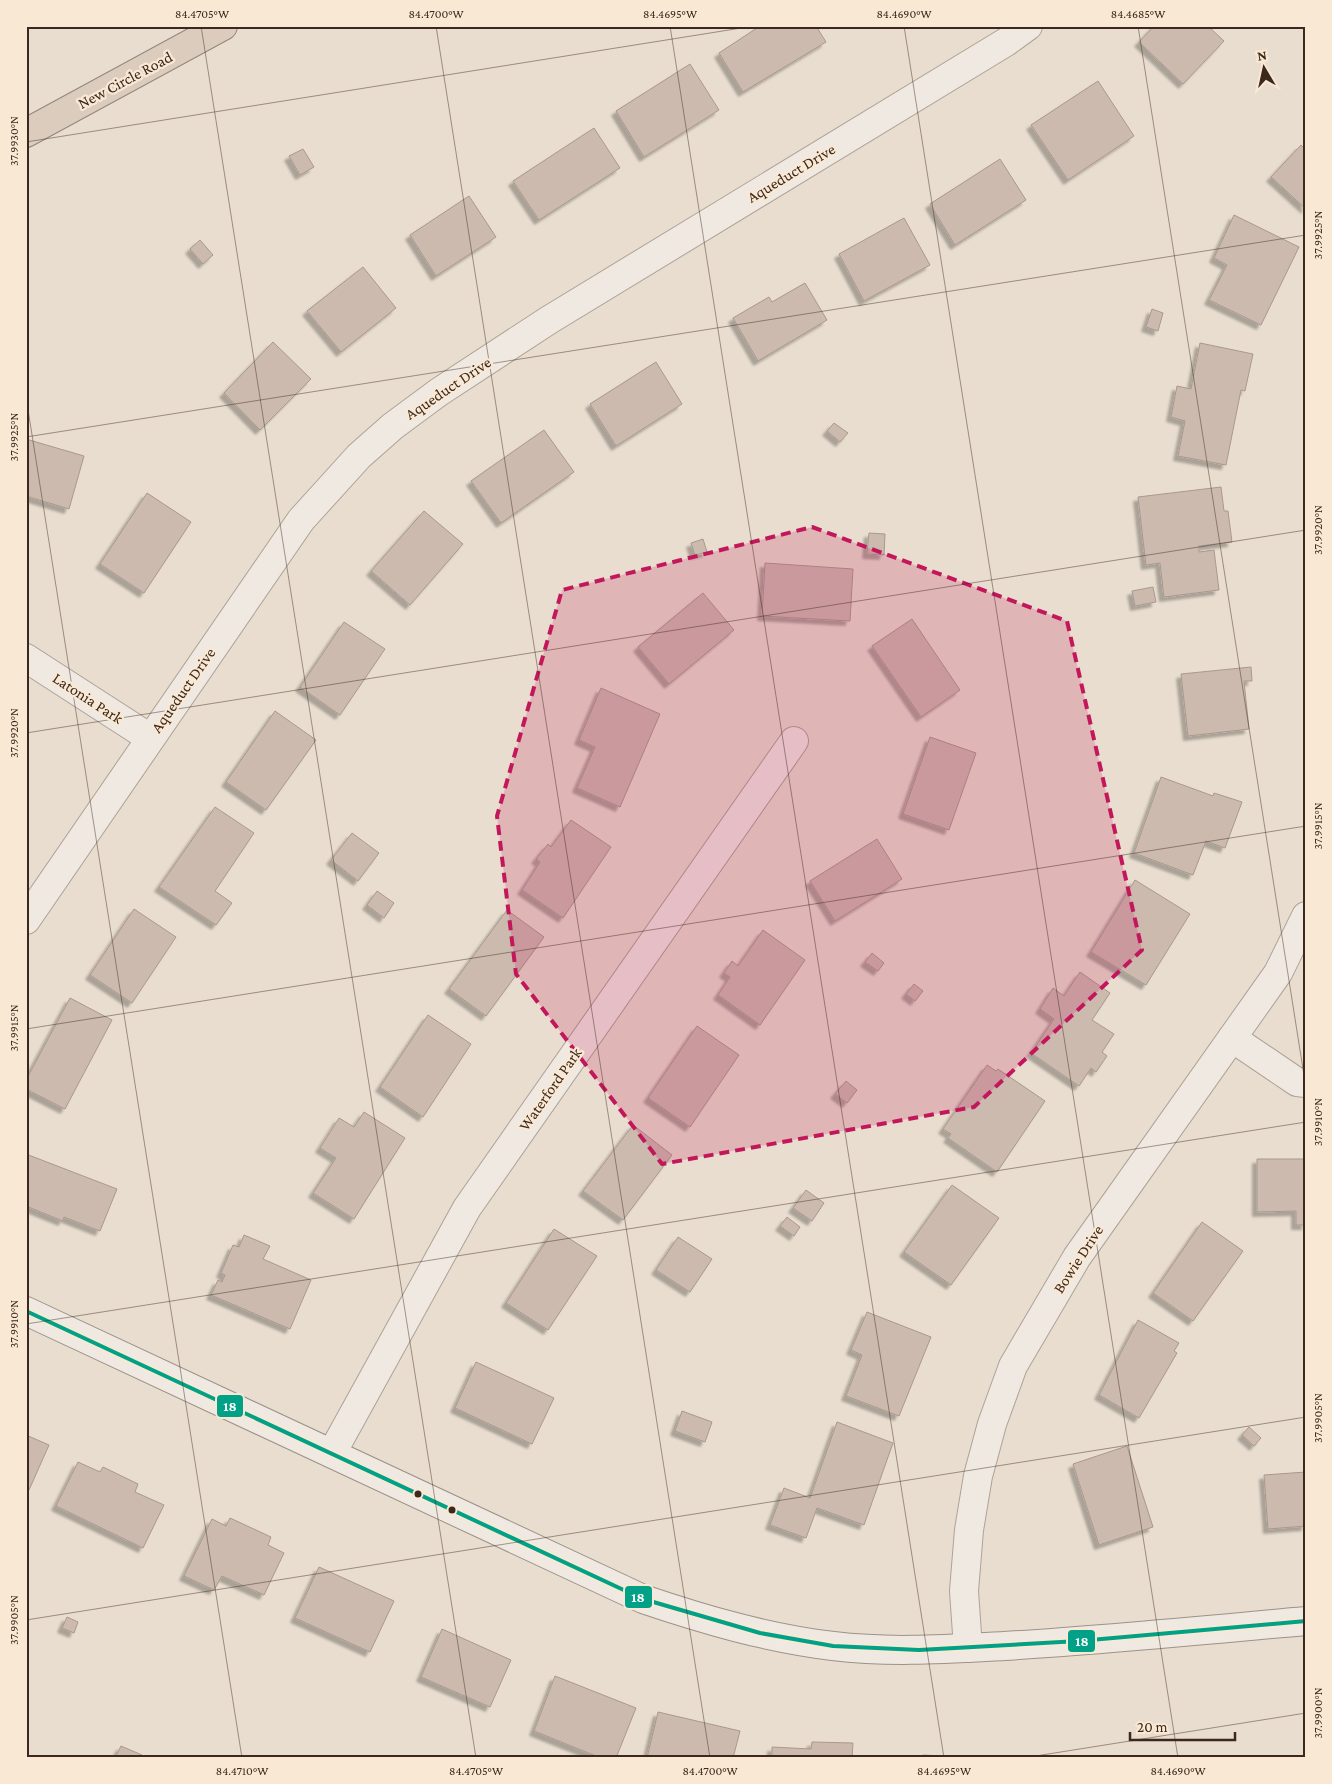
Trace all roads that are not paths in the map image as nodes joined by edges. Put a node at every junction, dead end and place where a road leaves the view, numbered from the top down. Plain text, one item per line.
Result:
1 (223, 26) edge
2 (1028, 26) edge
3 (26, 132) edge
4 (26, 658) edge
5 (150, 738) junction
6 (794, 741) dead end
7 (1306, 916) edge
8 (26, 920) edge
9 (1296, 964) edge
10 (1232, 1038) junction
11 (1306, 1083) edge
12 (26, 1311) edge
13 (332, 1453) junction
14 (1306, 1621) edge
15 (968, 1648) junction

1 - 3 highway, New Circle Road
2 - 5 street, Aqueduct Drive
4 - 5 street, Latonia Park
5 - 8 street, Aqueduct Drive
6 - 13 street, Waterford Park
7 - 9 street, Bowie Drive
9 - 10 street, Bowie Drive
10 - 11 street
10 - 15 street, Bowie Drive
12 - 13 street
13 - 15 street
14 - 15 street

